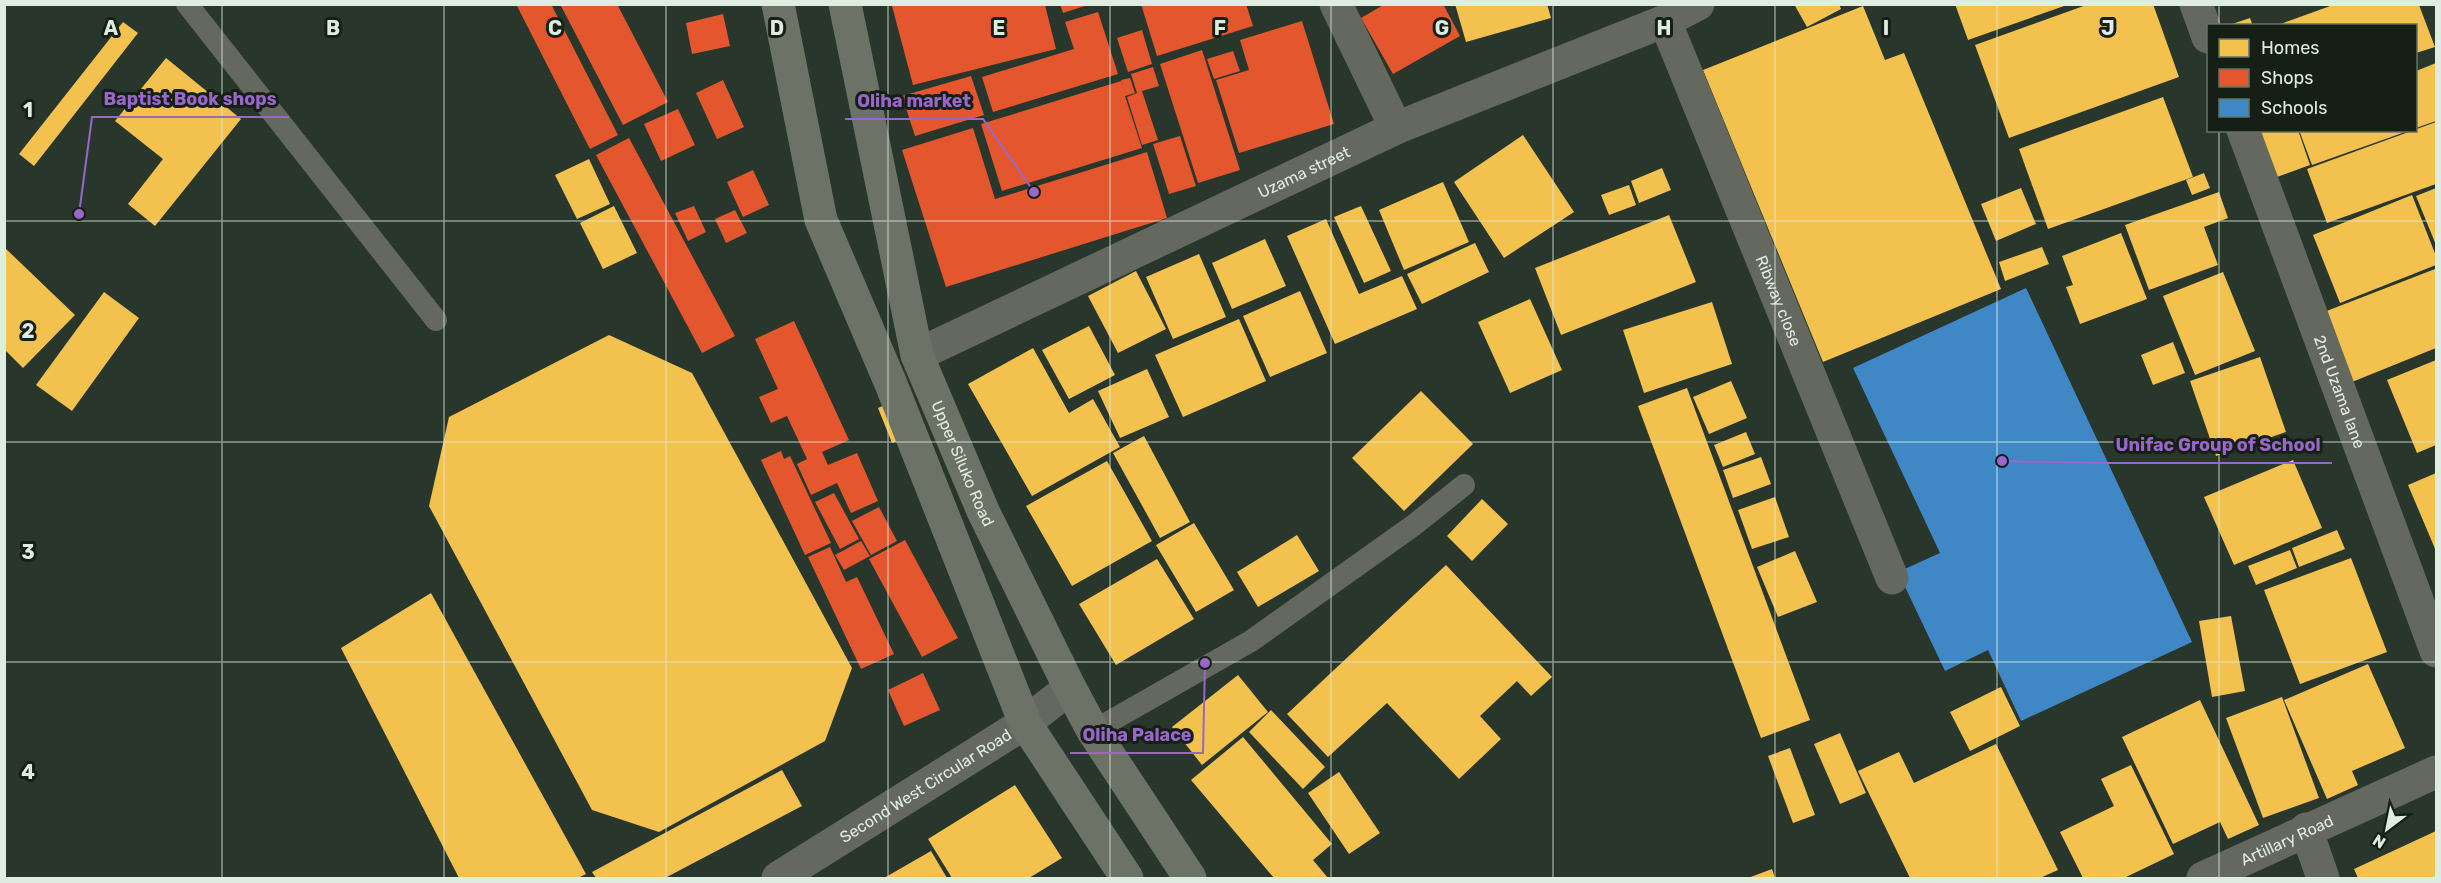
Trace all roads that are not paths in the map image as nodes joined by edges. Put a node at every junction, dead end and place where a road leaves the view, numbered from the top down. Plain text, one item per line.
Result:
1 (187, 4) edge
2 (778, 4) edge
3 (845, 4) edge
4 (1336, 4) edge
5 (1698, 4) edge
6 (2196, 4) edge
7 (1665, 21) junction
8 (2207, 34) edge
9 (1396, 128) junction
10 (2244, 132) edge
11 (436, 320) dead end
12 (917, 355) junction
13 (1464, 485) dead end
14 (1892, 578) dead end
15 (2436, 651) edge
16 (1070, 688) junction
17 (1024, 723) junction
18 (1093, 731) junction
19 (2436, 772) edge
20 (2306, 829) junction
21 (778, 879) edge
22 (1127, 879) edge
23 (1190, 879) edge
24 (2203, 879) edge
25 (2323, 879) edge

1 - 11 lane
2 - 17 main road
3 - 12 main road, Upper Siluko Road
4 - 9 street
5 - 7 street, Uzama street
6 - 8 street
7 - 9 street, Uzama street
7 - 14 street, Ribway close
9 - 12 street, Uzama street
10 - 15 street, 2nd Uzama lane
12 - 16 main road, Upper Siluko Road
13 - 18 lane
16 - 17 street, Second West Circular Road
16 - 18 main road, Upper Siluko Road
17 - 21 street, Second West Circular Road
17 - 22 main road
18 - 23 main road, Upper Siluko Road
19 - 20 street, Artillary Road
20 - 24 street, Artillary Road
20 - 25 street

